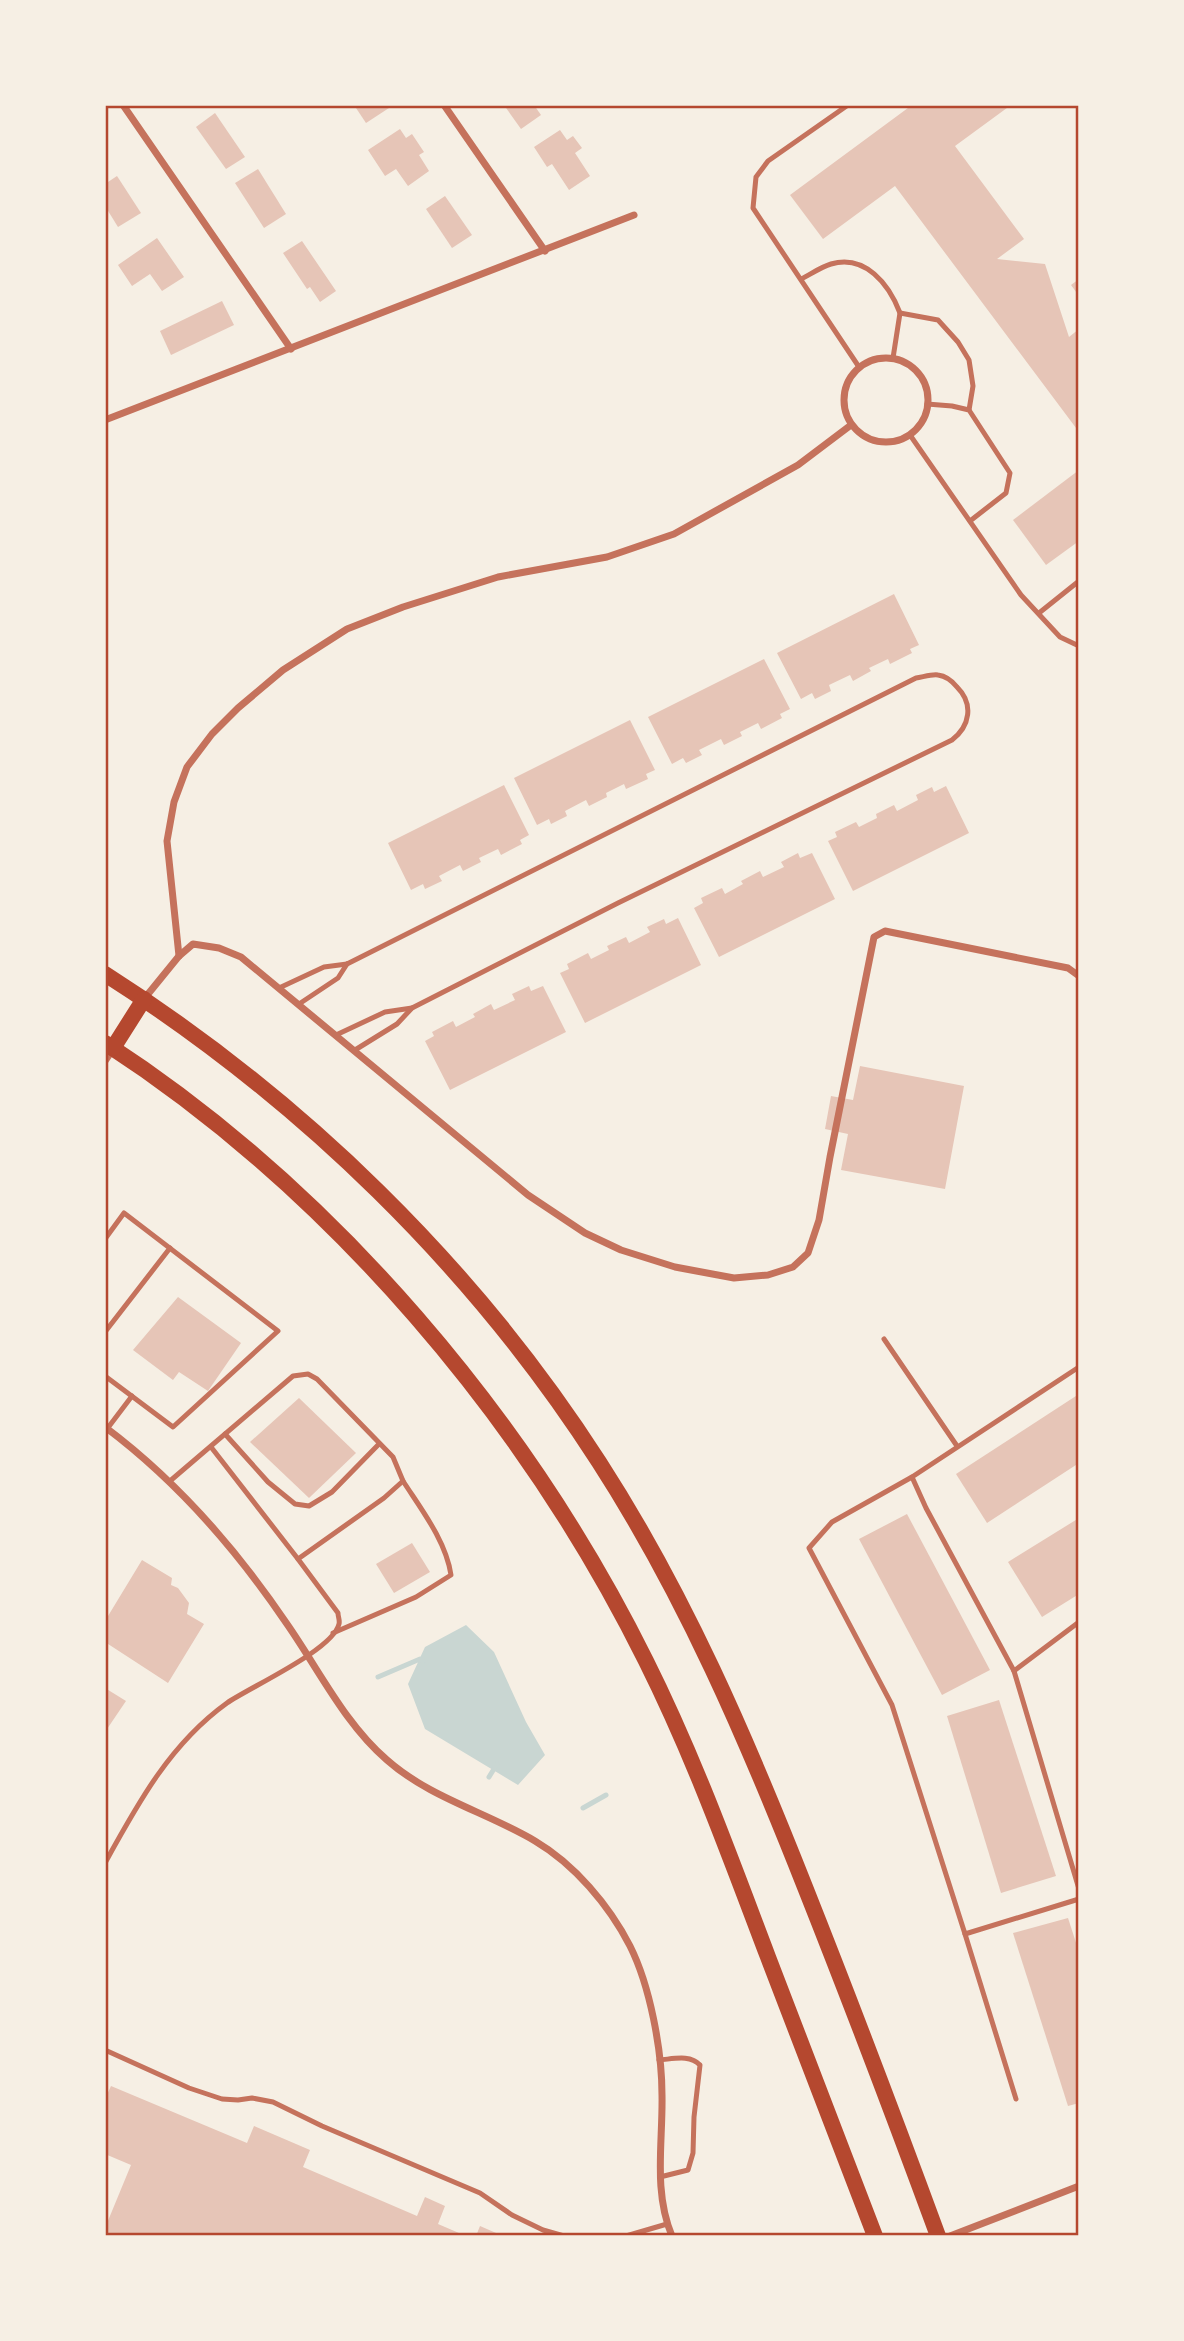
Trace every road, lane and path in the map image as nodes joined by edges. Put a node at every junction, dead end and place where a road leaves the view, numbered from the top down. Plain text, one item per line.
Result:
1 (123, 105) edge
2 (444, 105) edge
3 (848, 105) edge
4 (634, 215) dead end
5 (545, 251) junction
6 (801, 279) junction
7 (900, 313) junction
8 (291, 349) junction
9 (894, 358) junction
10 (859, 367) junction
11 (927, 404) junction
12 (969, 410) junction
13 (105, 420) edge
14 (851, 425) junction
15 (910, 435) junction
16 (970, 521) junction
17 (1079, 581) edge
18 (1039, 613) junction
19 (1079, 646) edge
20 (178, 956) junction
21 (347, 964) junction
22 (105, 974) edge
23 (1079, 976) edge
24 (279, 988) junction
25 (145, 999) junction
26 (299, 1004) junction
27 (412, 1008) junction
28 (336, 1035) junction
29 (355, 1050) junction
30 (108, 1051) edge
31 (105, 1238) edge
32 (170, 1248) junction
33 (105, 1332) edge
34 (884, 1339) dead end
35 (1079, 1367) edge
36 (105, 1376) edge
37 (132, 1396) junction
38 (106, 1428) edge
39 (225, 1434) junction
40 (379, 1444) junction
41 (957, 1446) junction
42 (211, 1447) junction
43 (912, 1476) junction
44 (170, 1480) junction
45 (403, 1481) junction
46 (298, 1559) junction
47 (1079, 1622) edge
48 (333, 1633) junction
49 (309, 1656) junction
50 (1014, 1671) junction
51 (105, 1863) edge
52 (1079, 1889) edge
53 (1079, 1899) edge
54 (965, 1934) junction
55 (105, 2050) edge
56 (659, 2060) junction
57 (1016, 2099) dead end
58 (660, 2177) junction
59 (1079, 2186) edge
60 (667, 2224) junction
61 (564, 2236) edge
62 (626, 2236) edge
63 (672, 2236) edge
64 (875, 2236) edge
65 (937, 2236) edge
66 (950, 2236) edge

1 - 8 street
2 - 5 street
3 - 6 lane
4 - 5 street
5 - 8 street
6 - 7 lane
6 - 10 lane
7 - 9 lane
7 - 12 lane
8 - 13 street
9 - 10 street
9 - 11 street
10 - 14 street
11 - 12 lane
11 - 15 street
12 - 16 lane
14 - 15 street
14 - 20 street
15 - 16 lane
16 - 18 lane
17 - 18 lane
18 - 19 lane
20 - 24 street
20 - 25 street
21 - 24 lane
21 - 26 lane
21 - 27 lane
22 - 25 highway
23 - 29 street
24 - 26 street
25 - 30 highway
25 - 65 highway
26 - 28 street
27 - 28 lane
27 - 29 lane
28 - 29 street
30 - 64 highway
31 - 32 lane
32 - 33 lane
32 - 37 lane
34 - 41 lane
35 - 41 lane
36 - 37 lane
37 - 38 lane
38 - 44 street
39 - 40 lane
39 - 40 lane
39 - 42 lane
40 - 45 lane
41 - 43 lane
42 - 44 lane
42 - 46 lane
43 - 50 lane
43 - 54 lane
44 - 49 street
45 - 46 lane
45 - 48 lane
46 - 48 lane
47 - 50 lane
48 - 49 lane
49 - 51 lane
49 - 56 street
50 - 52 lane
53 - 54 lane
54 - 57 lane
55 - 61 lane
56 - 58 street
56 - 58 lane
58 - 60 street
59 - 66 street
60 - 62 lane
60 - 63 street

